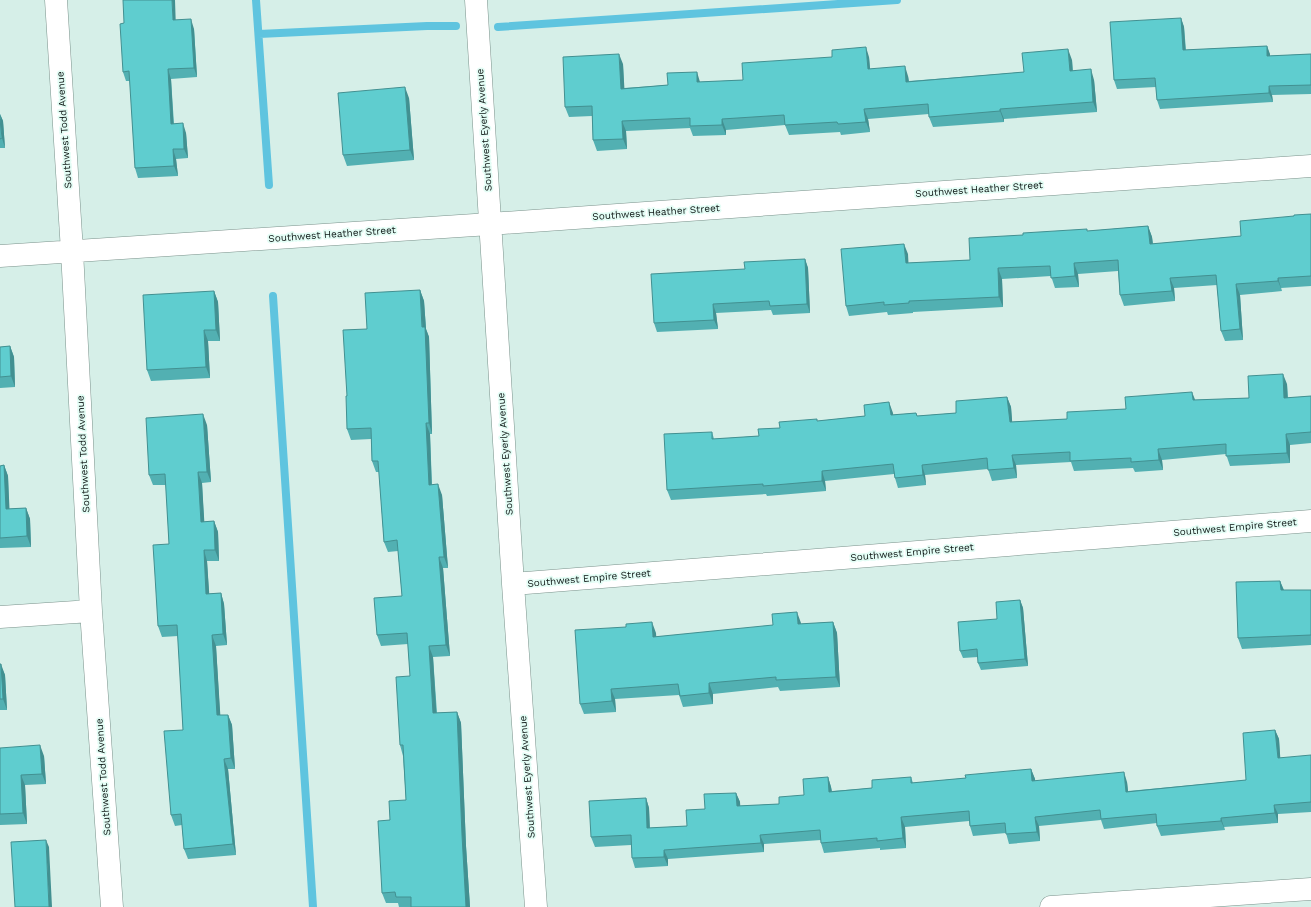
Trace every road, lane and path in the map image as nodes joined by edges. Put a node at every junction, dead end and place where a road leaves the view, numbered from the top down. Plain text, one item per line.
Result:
1 (56, 0) edge
2 (476, 0) edge
3 (1311, 166) edge
4 (490, 224) junction
5 (72, 251) junction
6 (0, 256) edge
7 (1311, 521) edge
8 (513, 584) junction
9 (91, 611) junction
10 (0, 617) edge
11 (1311, 889) edge
12 (112, 907) edge
13 (536, 907) edge
14 (1051, 907) edge

1 - 5 street, Southwest Todd Avenue
2 - 4 street, Southwest Eyerly Avenue
3 - 4 street, Southwest Heather Street
4 - 5 street, Southwest Heather Street
4 - 8 street, Southwest Eyerly Avenue
5 - 6 street, Southwest Heather Street
5 - 9 street, Southwest Todd Avenue
7 - 8 street, Southwest Empire Street
8 - 13 street, Southwest Eyerly Avenue
9 - 10 street
9 - 12 street, Southwest Todd Avenue
11 - 14 street

